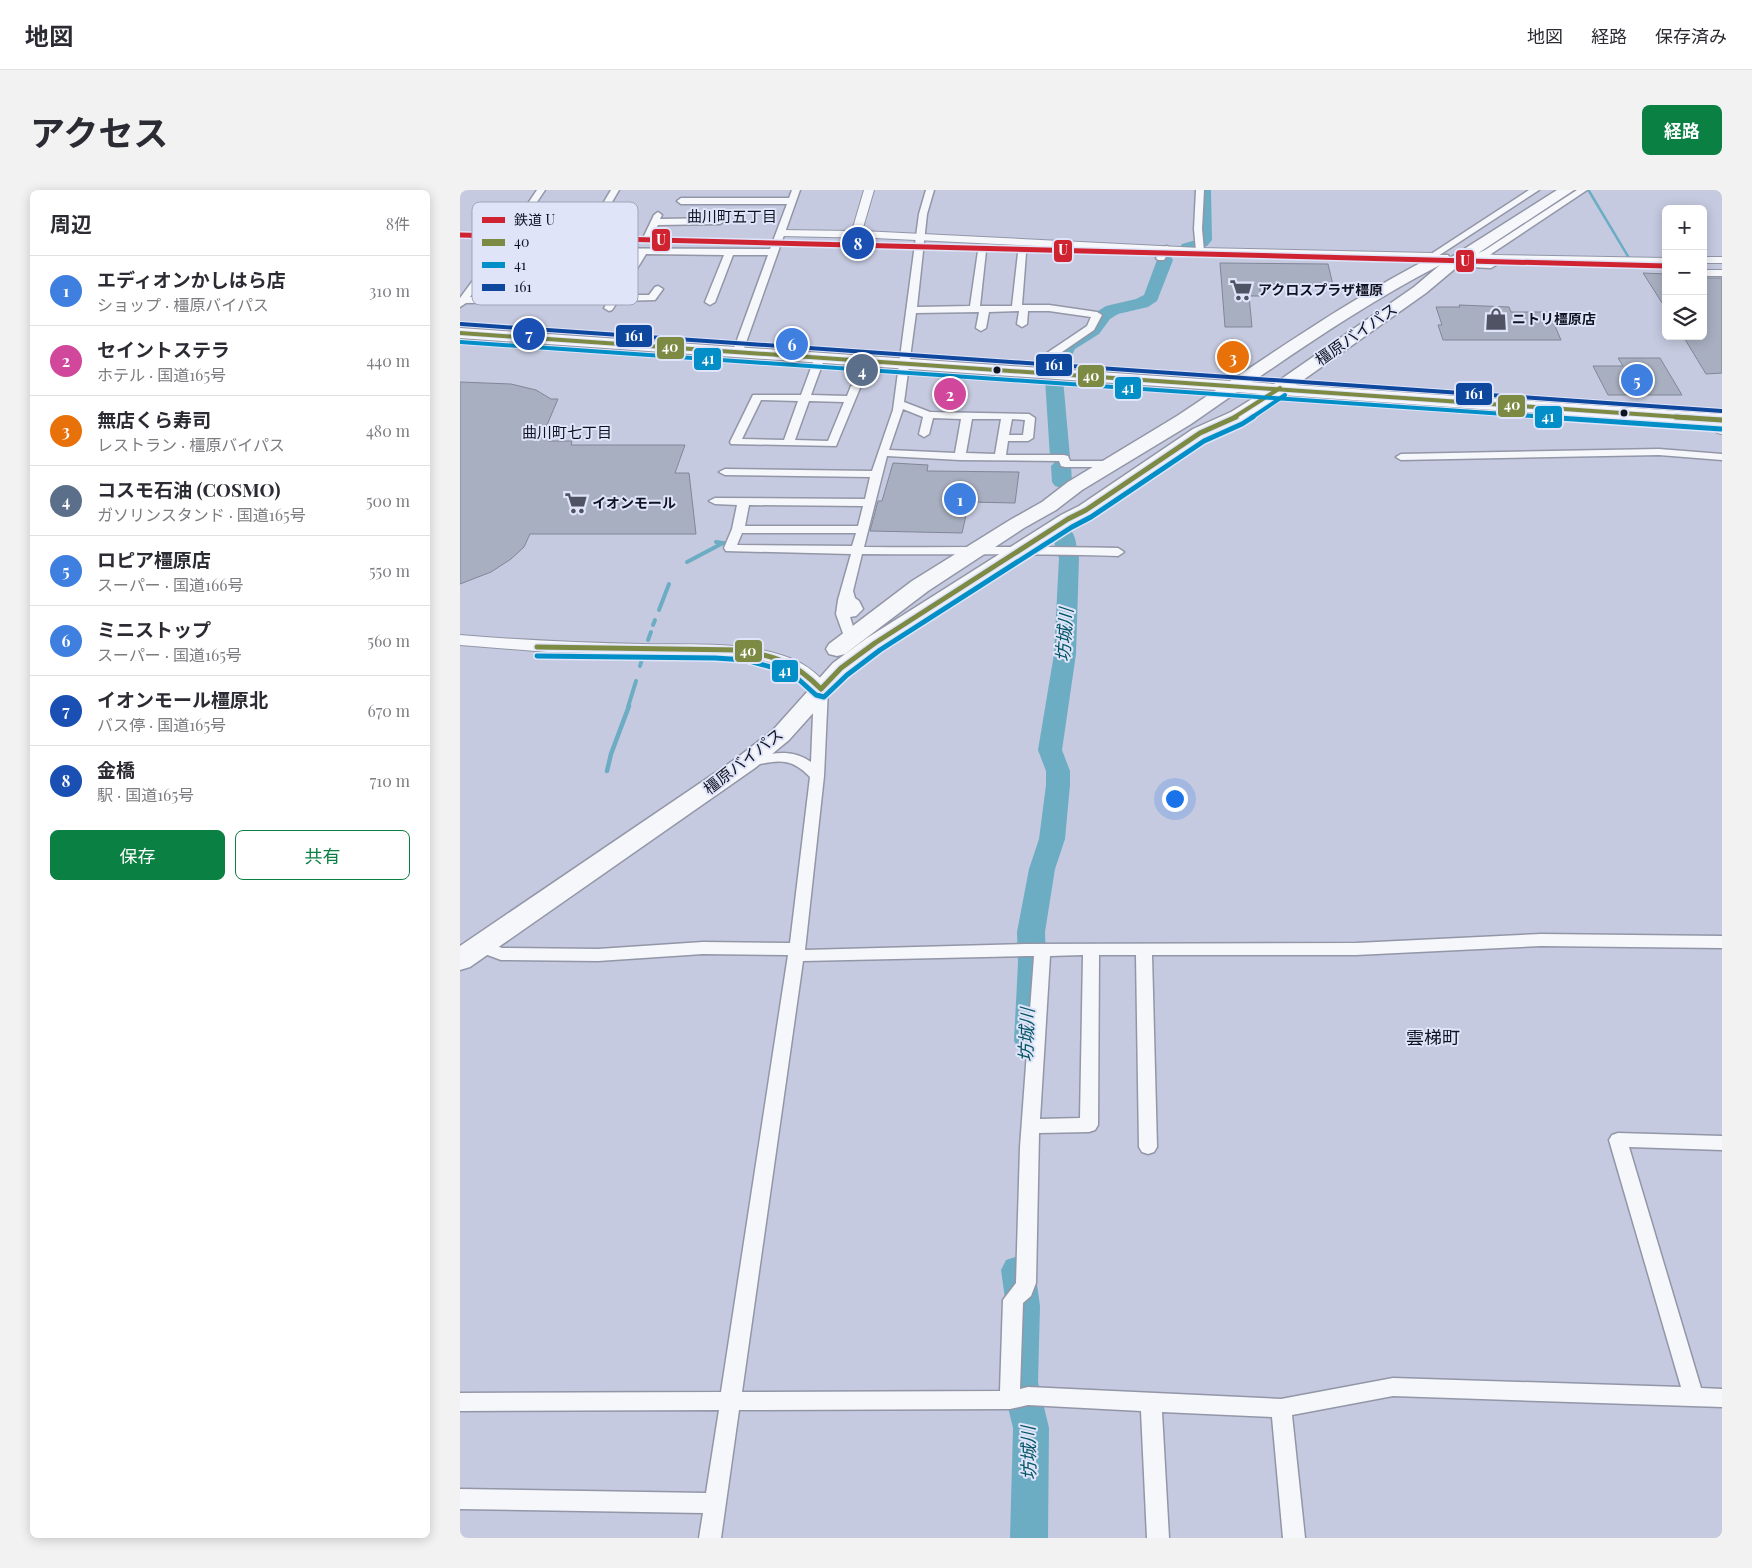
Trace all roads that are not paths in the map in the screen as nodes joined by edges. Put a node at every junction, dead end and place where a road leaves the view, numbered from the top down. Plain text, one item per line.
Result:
1 (542, 190) edge
2 (615, 190) edge
3 (796, 190) edge
4 (869, 190) edge
5 (930, 190) edge
6 (1200, 190) edge
7 (1535, 190) edge
8 (1551, 190) edge
9 (1567, 190) edge
10 (1583, 190) edge
11 (682, 201) dead end
12 (534, 202) edge
13 (607, 202) edge
14 (791, 203) junction
15 (745, 206) dead end
16 (720, 220) dead end
17 (781, 233) junction
18 (856, 235) junction
19 (923, 246) junction
20 (1200, 247) junction
21 (955, 251) dead end
22 (982, 251) junction
23 (729, 252) junction
24 (772, 252) junction
25 (1129, 252) junction
26 (638, 253) edge
27 (641, 253) junction
28 (1022, 253) junction
29 (1164, 254) junction
30 (1473, 255) junction
31 (638, 258) edge
32 (1707, 260) edge
33 (1722, 260) edge
34 (1440, 261) junction
35 (1662, 261) edge
36 (1492, 265) joint
37 (1662, 270) edge
38 (1707, 273) edge
39 (1722, 273) edge
40 (472, 288) edge
41 (658, 289) dead end
42 (638, 298) edge
43 (462, 302) edge
44 (710, 302) dead end
45 (610, 305) edge
46 (1020, 307) junction
47 (609, 308) dead end
48 (980, 308) junction
49 (912, 310) junction
50 (1022, 324) dead end
51 (981, 328) dead end
52 (460, 333) edge
53 (738, 351) junction
54 (820, 357) junction
55 (904, 363) junction
56 (1037, 372) junction
57 (1153, 381) junction
58 (1233, 386) junction
59 (855, 388) dead end
60 (1280, 388) junction
61 (806, 398) junction
62 (850, 399) junction
63 (1210, 401) junction
64 (899, 404) junction
65 (929, 415) junction
66 (967, 415) junction
67 (1006, 416) junction
68 (1720, 424) edge
69 (924, 434) dead end
70 (1003, 438) junction
71 (788, 444) junction
72 (1133, 450) junction
73 (883, 453) junction
74 (960, 456) junction
75 (1401, 457) dead end
76 (1722, 457) edge
77 (1000, 458) junction
78 (1160, 459) junction
79 (1111, 464) junction
80 (725, 472) dead end
81 (877, 474) junction
82 (715, 501) dead end
83 (744, 501) junction
84 (870, 503) junction
85 (738, 528) junction
86 (863, 530) junction
87 (858, 548) junction
88 (1021, 550) junction
89 (972, 552) junction
90 (1118, 552) dead end
91 (850, 639) junction
92 (460, 640) edge
93 (815, 682) junction
94 (746, 763) junction
95 (817, 776) junction
96 (1722, 942) edge
97 (467, 949) edge
98 (1144, 950) junction
99 (1034, 951) junction
100 (1091, 951) junction
101 (797, 952) junction
102 (1031, 1126) junction
103 (1722, 1143) edge
104 (1148, 1147) dead end
105 (1018, 1398) junction
106 (1694, 1398) junction
107 (1722, 1398) edge
108 (730, 1399) junction
109 (460, 1402) edge
110 (1150, 1402) junction
111 (1282, 1408) junction
112 (460, 1499) edge
113 (716, 1503) junction
114 (710, 1538) edge
115 (1158, 1538) edge
116 (1294, 1538) edge

1 - 12 street
2 - 13 street
3 - 14 street
4 - 18 street
5 - 19 street
6 - 20 street
7 - 34 street
8 - 34 highway, 橿原バイパス
9 - 30 highway, 橿原バイパス
10 - 30 street
11 - 14 street
14 - 15 street
14 - 17 street
16 - 27 street
17 - 18 street
17 - 24 street
18 - 19 street
19 - 25 street
19 - 49 street
20 - 29 street
20 - 34 street
21 - 22 street
22 - 28 street
22 - 48 street
23 - 24 street
23 - 27 street
23 - 44 street
24 - 53 street
25 - 28 street
25 - 29 street
26 - 27 street
27 - 31 street
28 - 46 street
29 - 34 street
30 - 34 highway, 橿原バイパス
30 - 35 street
32 - 33 street
34 - 36 street
34 - 58 highway, 橿原バイパス
34 - 60 highway, 橿原バイパス
36 - 37 street
38 - 39 street
40 - 43 street
41 - 42 street
45 - 47 street
46 - 48 street
46 - 50 street
46 - 56 street
48 - 49 street
48 - 51 street
49 - 55 street
52 - 53 highway
53 - 54 highway
54 - 55 highway
54 - 61 street
55 - 56 highway
55 - 64 street
56 - 57 highway
57 - 58 highway
57 - 63 highway
58 - 60 highway
58 - 63 highway, 橿原バイパス
59 - 62 street
60 - 68 highway
60 - 78 highway, 橿原バイパス
61 - 62 street
61 - 71 street
61 - 71 street
62 - 71 street
63 - 72 highway, 橿原バイパス
64 - 65 street
64 - 73 street
65 - 66 street
65 - 69 street
66 - 67 street
66 - 74 street
67 - 70 street
67 - 70 street
70 - 77 street
72 - 78 highway
72 - 79 highway, 橿原バイパス
73 - 74 street
73 - 81 street
74 - 77 street
75 - 76 street
77 - 79 street
78 - 88 highway, 橿原バイパス
79 - 89 highway, 橿原バイパス
80 - 81 street
81 - 84 street
82 - 83 street
83 - 84 street
83 - 85 street
84 - 86 street
85 - 86 street
85 - 87 street
86 - 87 street
87 - 89 street
87 - 91 street
88 - 89 street
88 - 90 street
88 - 93 highway, 橿原バイパス
89 - 91 highway, 橿原バイパス
91 - 93 highway, 橿原バイパス
92 - 93 street
93 - 94 highway, 橿原バイパス
93 - 95 street
93 - 97 highway, 橿原バイパス
94 - 95 street
94 - 97 highway, 橿原バイパス
95 - 101 street
96 - 98 street
97 - 101 street
98 - 100 street
98 - 104 street
99 - 100 street
99 - 101 street
99 - 102 street
100 - 102 street
101 - 108 street
102 - 105 street
103 - 106 street
105 - 108 street
105 - 110 street
106 - 107 street
106 - 111 street
108 - 109 street
108 - 113 street
110 - 111 street
110 - 115 street
111 - 116 street
112 - 113 street
113 - 114 street

